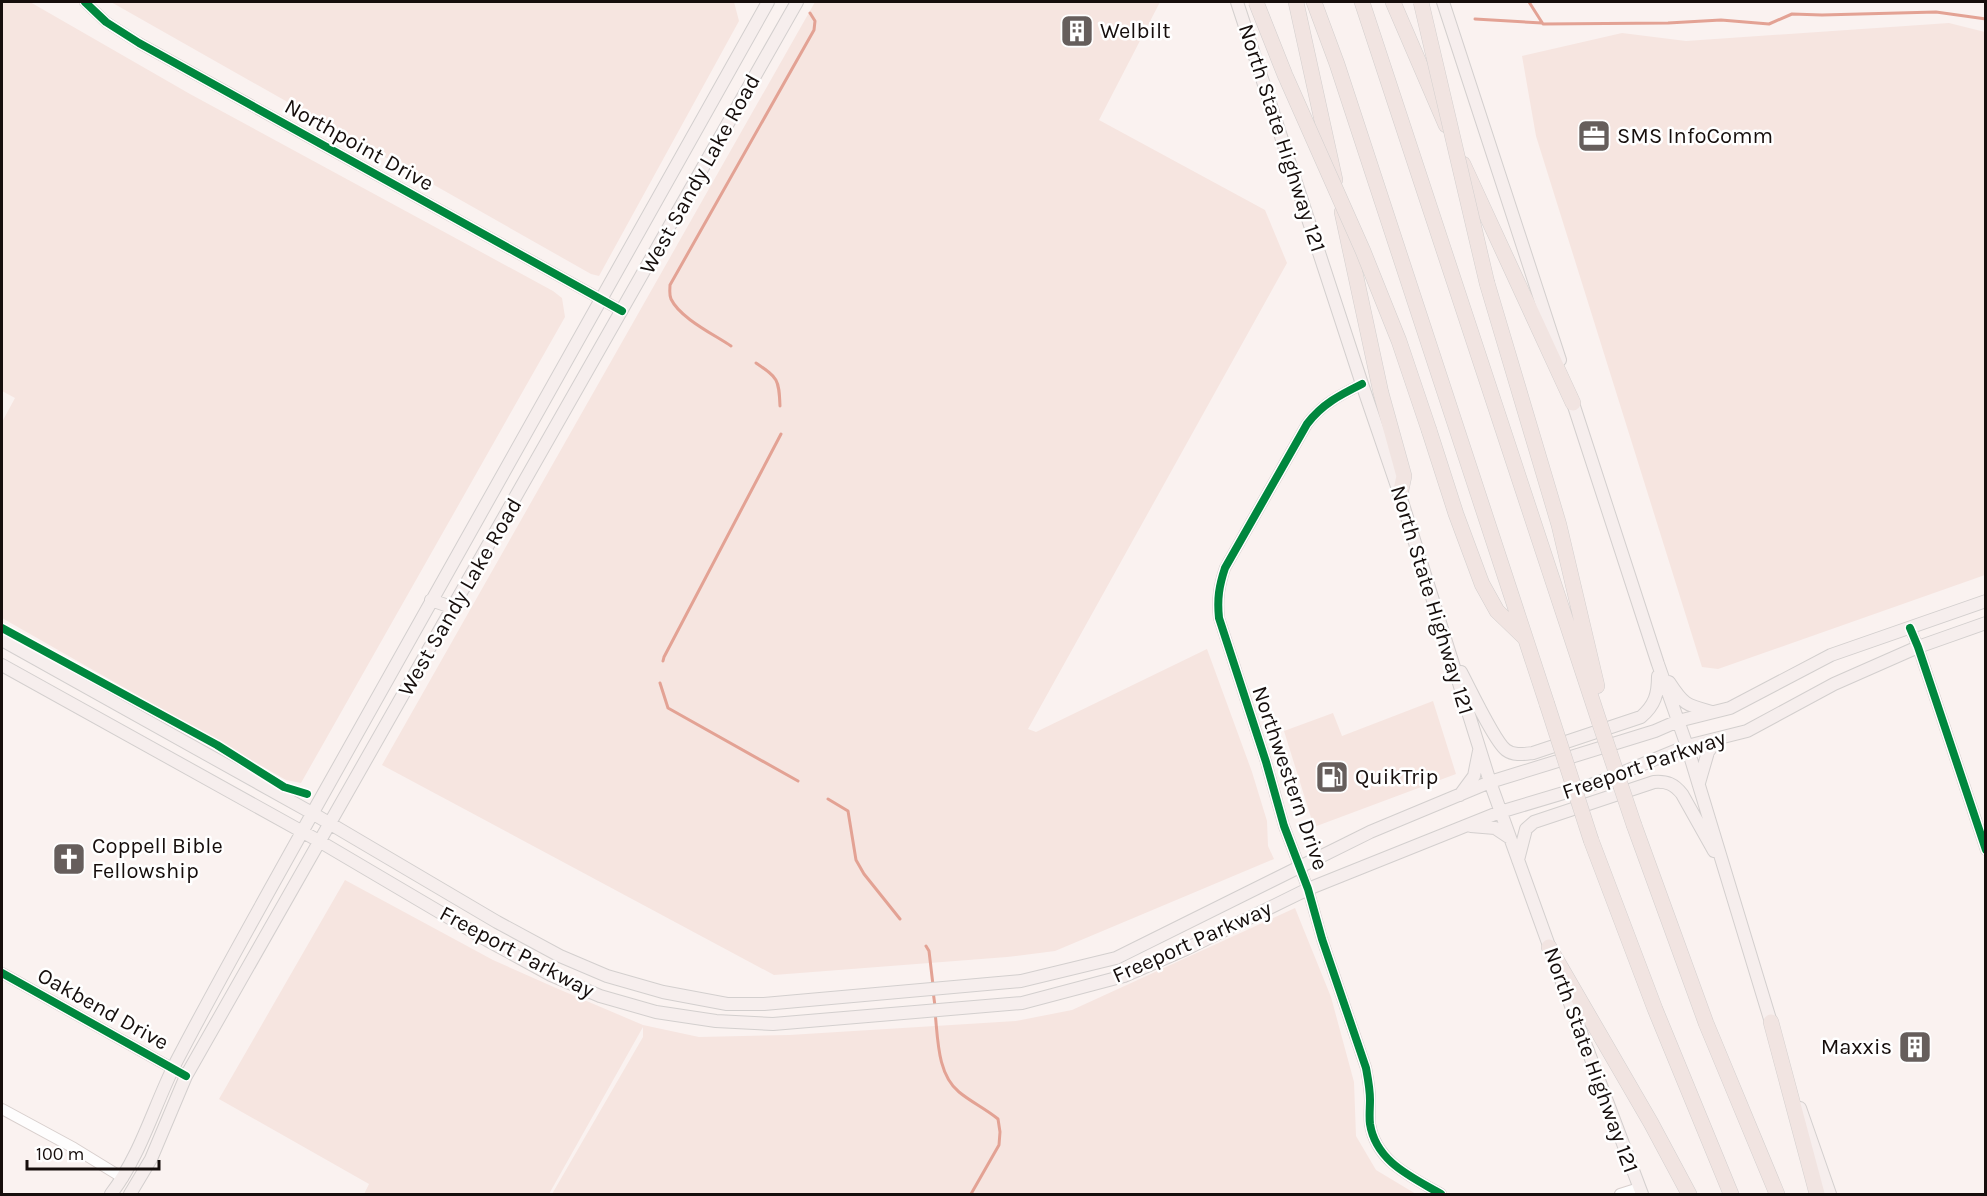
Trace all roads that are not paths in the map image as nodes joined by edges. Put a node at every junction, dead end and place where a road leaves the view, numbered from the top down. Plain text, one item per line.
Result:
1 (85, 2) edge
2 (768, 2) edge
3 (797, 2) edge
4 (1237, 2) edge
5 (1256, 2) edge
6 (1296, 2) edge
7 (1314, 2) edge
8 (1362, 2) edge
9 (1393, 2) edge
10 (1421, 2) edge
11 (1443, 2) edge
12 (599, 299) junction
13 (622, 311) junction
14 (1362, 384) junction
15 (1574, 404) junction
16 (1400, 495) junction
17 (431, 600) junction
18 (1986, 601) edge
19 (454, 608) junction
20 (1986, 623) edge
21 (1910, 628) junction
22 (1525, 637) junction
23 (2, 640) edge
24 (1446, 644) junction
25 (1918, 647) junction
26 (1658, 664) junction
27 (2, 665) edge
28 (58, 672) junction
29 (48, 691) junction
30 (1713, 712) junction
31 (1598, 718) junction
32 (1678, 721) junction
33 (176, 738) junction
34 (1717, 739) junction
35 (1687, 746) junction
36 (1480, 750) junction
37 (165, 756) junction
38 (1490, 782) junction
39 (1699, 784) junction
40 (1459, 796) junction
41 (1500, 812) junction
42 (312, 813) junction
43 (329, 823) junction
44 (1467, 825) junction
45 (302, 832) junction
46 (1510, 838) junction
47 (319, 841) junction
48 (1986, 850) edge
49 (1518, 861) junction
50 (1299, 865) junction
51 (1726, 873) junction
52 (1308, 889) junction
53 (497, 922) junction
54 (487, 940) junction
55 (1549, 947) junction
56 (2, 973) edge
57 (1771, 1022) junction
58 (173, 1069) junction
59 (186, 1076) junction
60 (2, 1109) edge
61 (123, 1178) junction
62 (1640, 1191) edge
63 (111, 1194) edge
64 (130, 1194) edge
65 (1441, 1194) edge
66 (1620, 1194) edge
67 (1689, 1194) edge
68 (1731, 1194) edge
69 (1777, 1194) edge
70 (1816, 1194) edge
71 (1830, 1194) edge

1 - 12 street, Northpoint Drive
2 - 12 main road, West Sandy Lake Road
3 - 13 main road, West Sandy Lake Road
4 - 14 main road, North State Highway 121
5 - 22 highway, bridge
6 - 16 highway
7 - 22 highway
8 - 31 highway
9 - 15 highway
10 - 31 highway, bridge
11 - 15 main road
12 - 13 street, Northpoint Drive
12 - 17 main road, West Sandy Lake Road
13 - 19 main road, West Sandy Lake Road
14 - 16 main road, North State Highway 121
14 - 50 street, Northwestern Drive
15 - 26 main road
16 - 24 main road, North State Highway 121
17 - 19 main road
17 - 42 main road, West Sandy Lake Road
18 - 21 main road, Freeport Parkway
19 - 43 main road, West Sandy Lake Road
20 - 25 main road, Freeport Parkway
21 - 25 street
21 - 30 main road, Freeport Parkway
22 - 68 highway, bridge
23 - 28 main road
24 - 26 main road
24 - 36 main road, North State Highway 121
25 - 34 main road, Freeport Parkway
25 - 48 street
26 - 30 main road
26 - 32 main road
27 - 29 main road
28 - 29 main road
28 - 33 main road
29 - 37 main road
30 - 32 main road, Freeport Parkway
31 - 69 highway, bridge
32 - 35 main road
32 - 38 main road, Freeport Parkway
33 - 37 main road
33 - 42 main road
34 - 35 main road, Freeport Parkway
34 - 39 main road
35 - 39 main road
35 - 41 main road, Freeport Parkway
36 - 38 main road, North State Highway 121
36 - 40 main road
37 - 45 main road
38 - 40 main road, Freeport Parkway
38 - 41 main road, North State Highway 121
39 - 51 main road
40 - 50 main road, Freeport Parkway
41 - 44 main road, Freeport Parkway
41 - 46 main road, North State Highway 121
42 - 43 main road, Freeport Parkway
42 - 45 main road, West Sandy Lake Road
43 - 47 main road, West Sandy Lake Road
43 - 53 main road, Freeport Parkway
44 - 46 main road
44 - 52 main road, Freeport Parkway
45 - 47 main road, Freeport Parkway
45 - 58 main road, West Sandy Lake Road
46 - 49 main road, North State Highway 121
47 - 54 main road, Freeport Parkway
47 - 59 main road, West Sandy Lake Road
49 - 51 main road
49 - 55 main road, North State Highway 121
50 - 52 street, Northwestern Drive
50 - 53 main road, Freeport Parkway
51 - 57 main road
52 - 54 main road, Freeport Parkway
52 - 65 street, Northwestern Drive
53 - 54 main road
55 - 62 main road, North State Highway 121
55 - 67 highway
56 - 58 street, Oakbend Drive
57 - 70 highway
57 - 71 main road
58 - 59 street, Oakbend Drive
58 - 61 main road, West Sandy Lake Road
59 - 64 main road, West Sandy Lake Road
60 - 61 street
61 - 63 main road, West Sandy Lake Road
62 - 66 street

